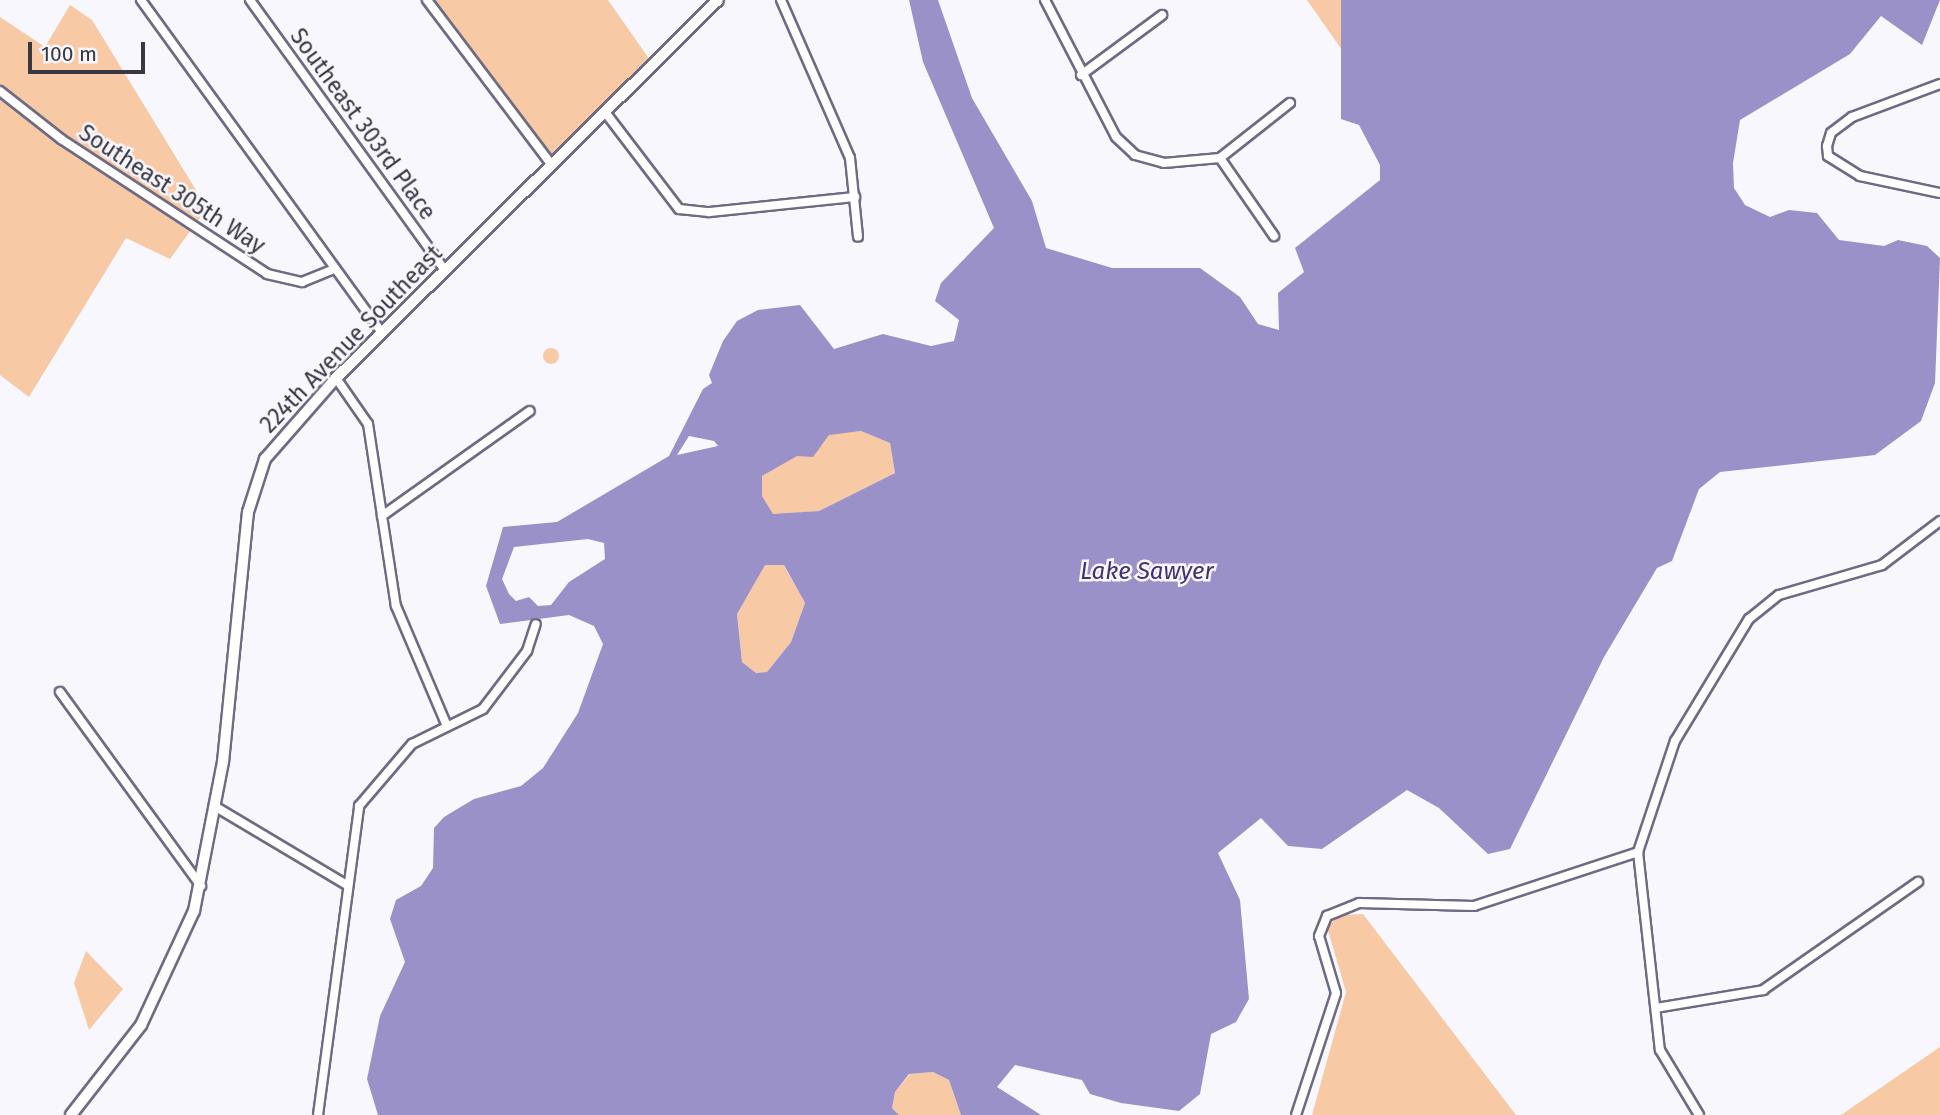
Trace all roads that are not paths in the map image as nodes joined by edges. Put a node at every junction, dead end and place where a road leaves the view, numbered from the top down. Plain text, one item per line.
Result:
1 (141, 0) edge
2 (250, 0) edge
3 (427, 0) edge
4 (718, 0) edge
5 (781, 0) edge
6 (1045, 0) edge
7 (1162, 15) dead end
8 (1081, 75) junction
9 (1940, 84) edge
10 (0, 91) edge
11 (1290, 103) dead end
12 (605, 113) junction
13 (1220, 158) junction
14 (551, 164) junction
15 (1940, 193) edge
16 (855, 197) junction
17 (1274, 236) dead end
18 (858, 237) dead end
19 (334, 269) junction
20 (445, 270) junction
21 (382, 332) junction
22 (336, 378) junction
23 (530, 411) dead end
24 (382, 516) junction
25 (1940, 521) edge
26 (536, 624) dead end
27 (60, 692) dead end
28 (447, 726) junction
29 (216, 807) junction
30 (1638, 852) junction
31 (1919, 882) dead end
32 (347, 885) junction
33 (201, 886) junction
34 (1656, 1008) junction
35 (71, 1115) edge
36 (318, 1115) edge
37 (1296, 1115) edge
38 (1699, 1115) edge

1 - 19 street
2 - 20 street, Southeast 303rd Place
3 - 14 street
4 - 12 street, 224th Avenue Southeast
5 - 16 street
6 - 8 street
7 - 8 street
8 - 13 street
9 - 15 street
10 - 19 street, Southeast 305th Way
11 - 13 street
12 - 14 street, 224th Avenue Southeast
12 - 16 street
13 - 17 street
14 - 20 street, 224th Avenue Southeast
16 - 18 street
19 - 21 street
20 - 21 street, 224th Avenue Southeast
21 - 22 street, 224th Avenue Southeast
22 - 24 street
22 - 29 street, 224th Avenue Southeast
23 - 24 street
24 - 28 street
25 - 30 street
26 - 28 street
27 - 33 street
28 - 32 street
29 - 32 street
29 - 33 street, 224th Avenue Southeast
30 - 34 street
30 - 37 street
31 - 34 street
32 - 36 street
33 - 35 street, 224th Avenue Southeast
34 - 38 street

